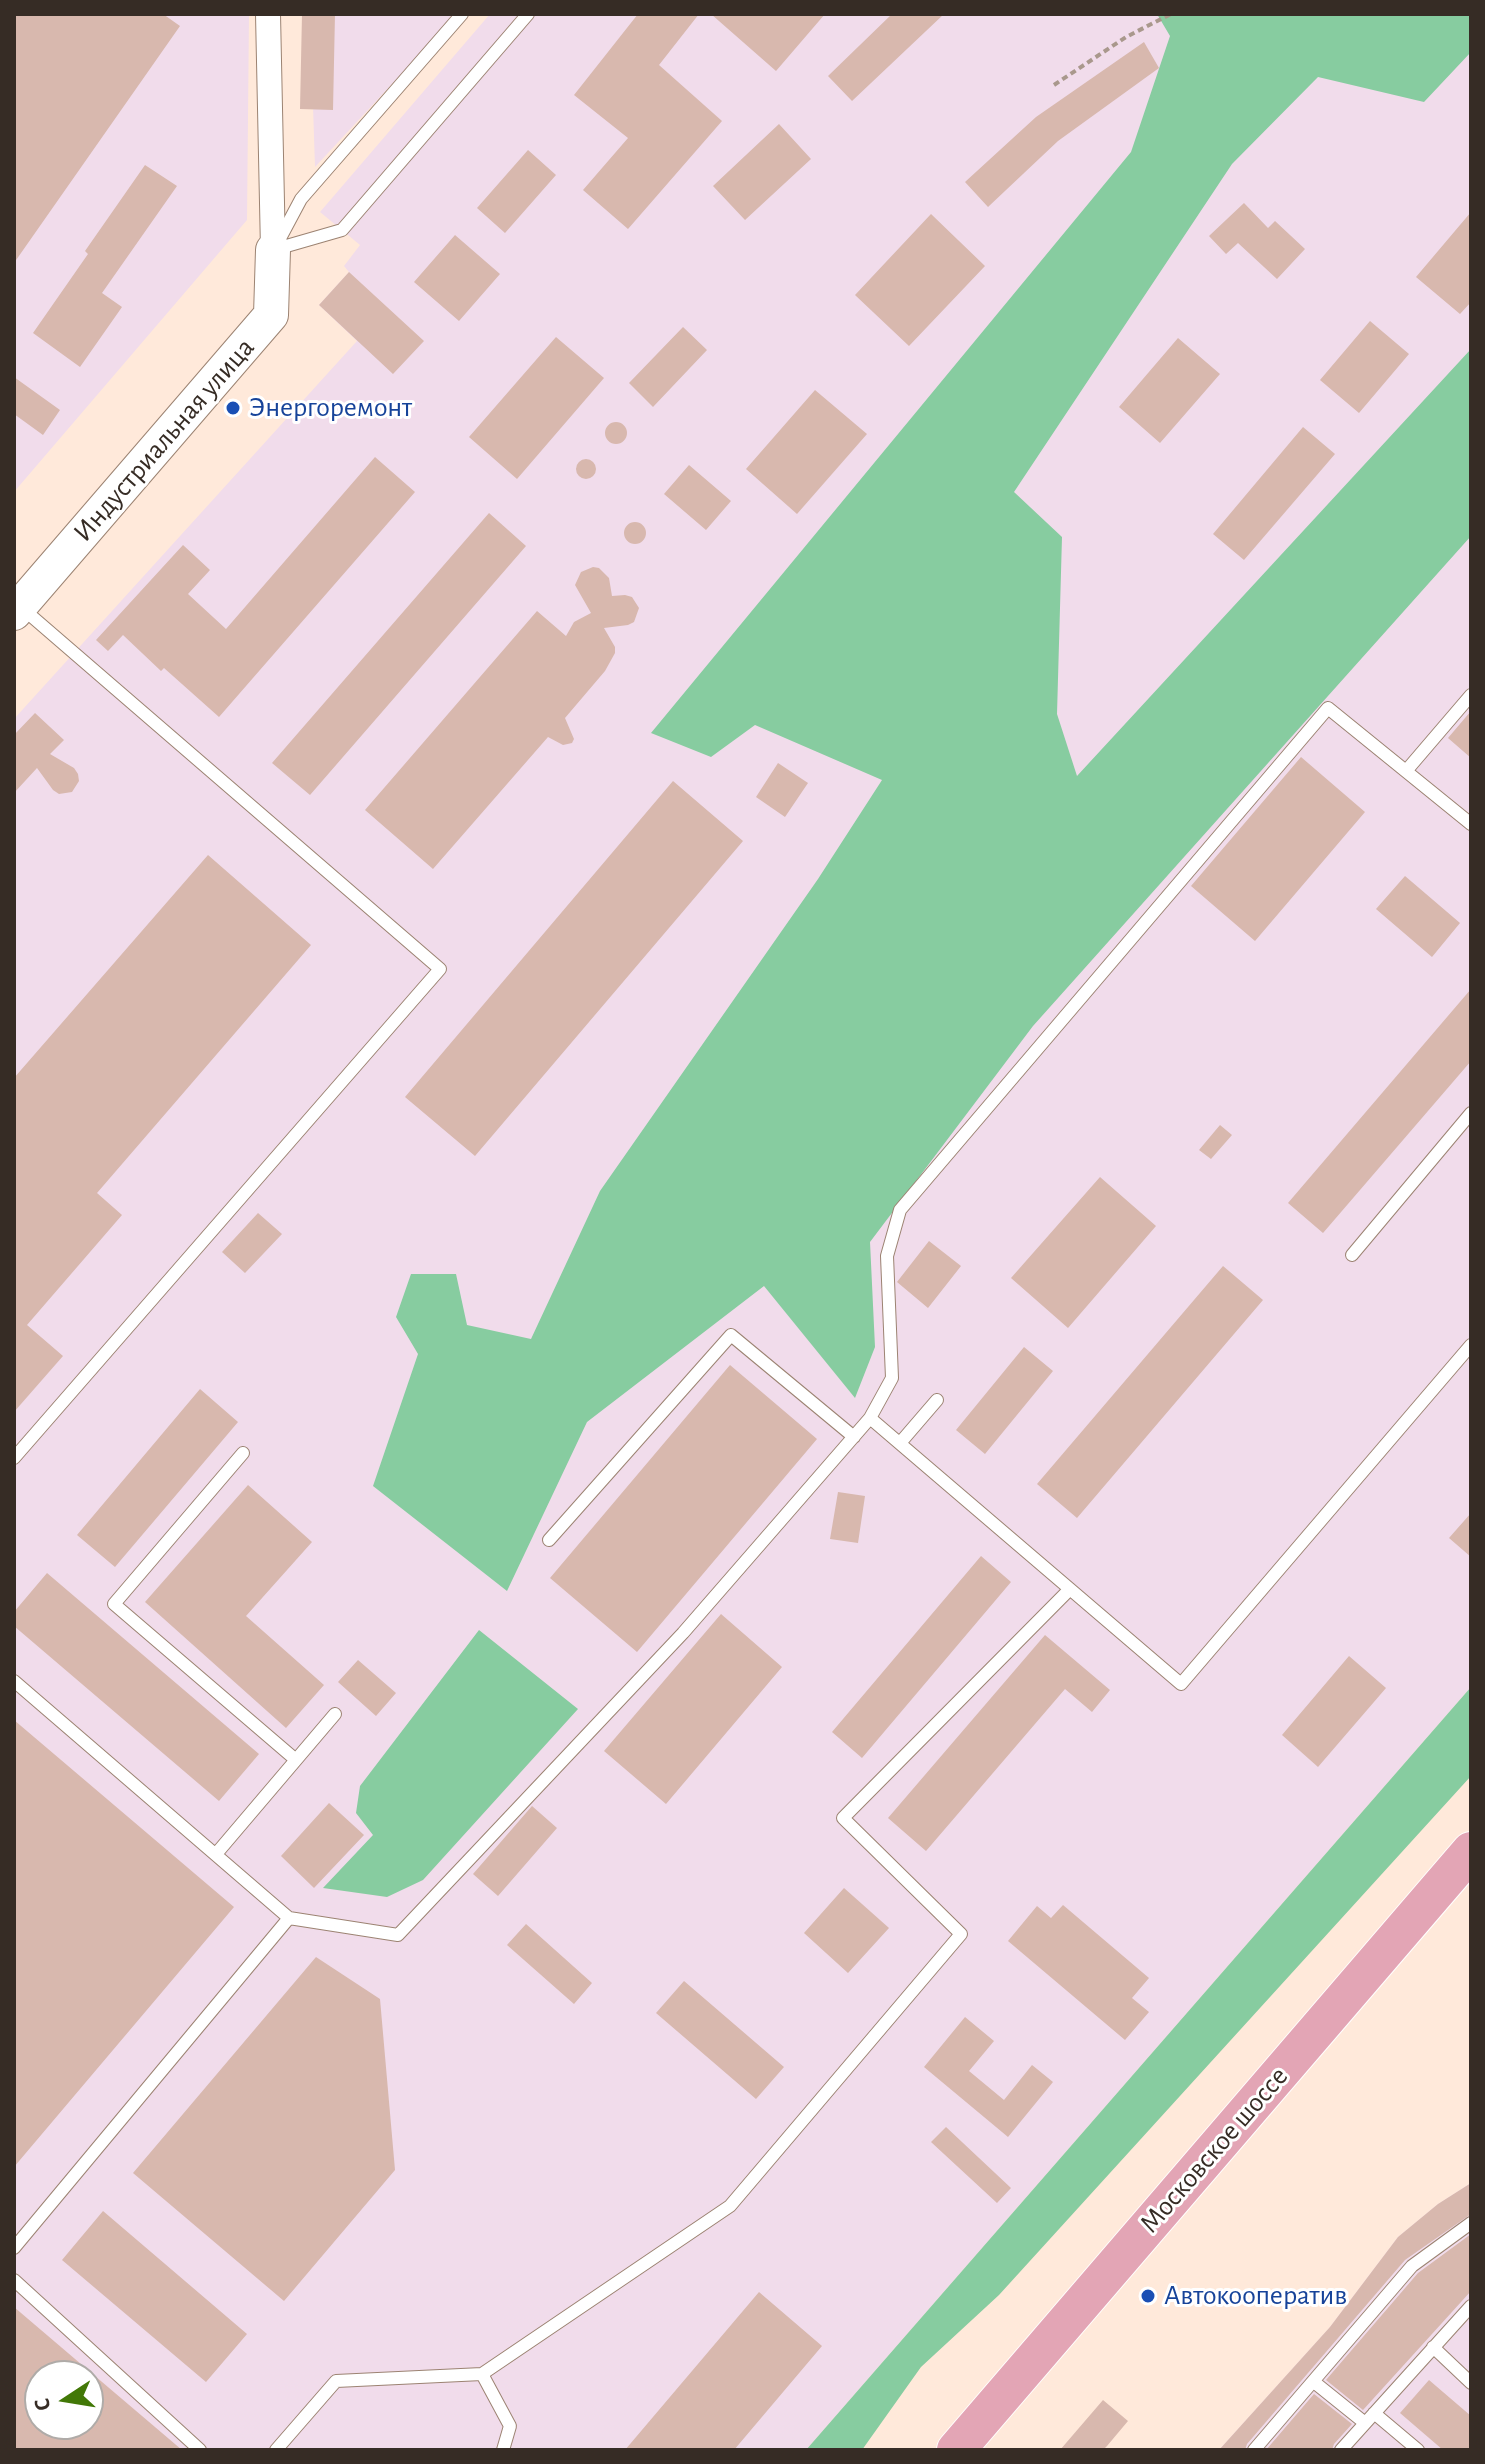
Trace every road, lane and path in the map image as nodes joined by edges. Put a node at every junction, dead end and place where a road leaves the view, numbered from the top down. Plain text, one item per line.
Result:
1 (268, 14) edge
2 (462, 14) edge
3 (528, 14) edge
4 (1171, 14) edge
5 (1054, 85) dead end
6 (273, 250) junction
7 (17, 610) edge
8 (1471, 695) edge
9 (1406, 771) junction
10 (1471, 824) edge
11 (1471, 1113) edge
12 (1352, 1255) dead end
13 (1471, 1345) edge
14 (937, 1400) dead end
15 (870, 1418) junction
16 (854, 1437) junction
17 (900, 1443) junction
18 (243, 1453) dead end
19 (14, 1458) edge
20 (549, 1540) dead end
21 (1070, 1589) junction
22 (14, 1681) edge
23 (335, 1714) dead end
24 (296, 1760) junction
25 (1471, 1851) edge
26 (216, 1854) junction
27 (1471, 1885) edge
28 (289, 1918) junction
29 (1471, 2223) edge
30 (14, 2248) edge
31 (14, 2280) edge
32 (1471, 2306) edge
33 (1433, 2347) junction
34 (482, 2374) junction
35 (1314, 2382) junction
36 (1471, 2383) edge
37 (1370, 2418) junction
38 (200, 2450) edge
39 (276, 2450) edge
40 (503, 2450) edge
41 (956, 2450) edge
42 (984, 2450) edge
43 (1254, 2450) edge
44 (1341, 2450) edge
45 (1418, 2450) edge

1 - 6 street
2 - 6 lane
3 - 6 lane
4 - 5 path
6 - 7 street, Индустриальная улица
7 - 19 lane
8 - 9 lane
9 - 10 lane
9 - 15 lane
11 - 12 lane
13 - 21 lane
14 - 17 lane
15 - 16 lane
15 - 17 lane
16 - 20 lane
16 - 28 lane
17 - 21 lane
18 - 24 lane
21 - 34 lane
22 - 26 lane
23 - 24 lane
24 - 26 lane
25 - 41 main road, Московское шоссе
26 - 28 lane
27 - 42 main road, Московское шоссе
28 - 30 lane
29 - 35 lane
31 - 38 lane
32 - 33 lane
33 - 36 lane
33 - 37 lane
34 - 39 lane
34 - 40 lane
35 - 37 lane
35 - 43 lane
37 - 44 lane
37 - 45 lane

